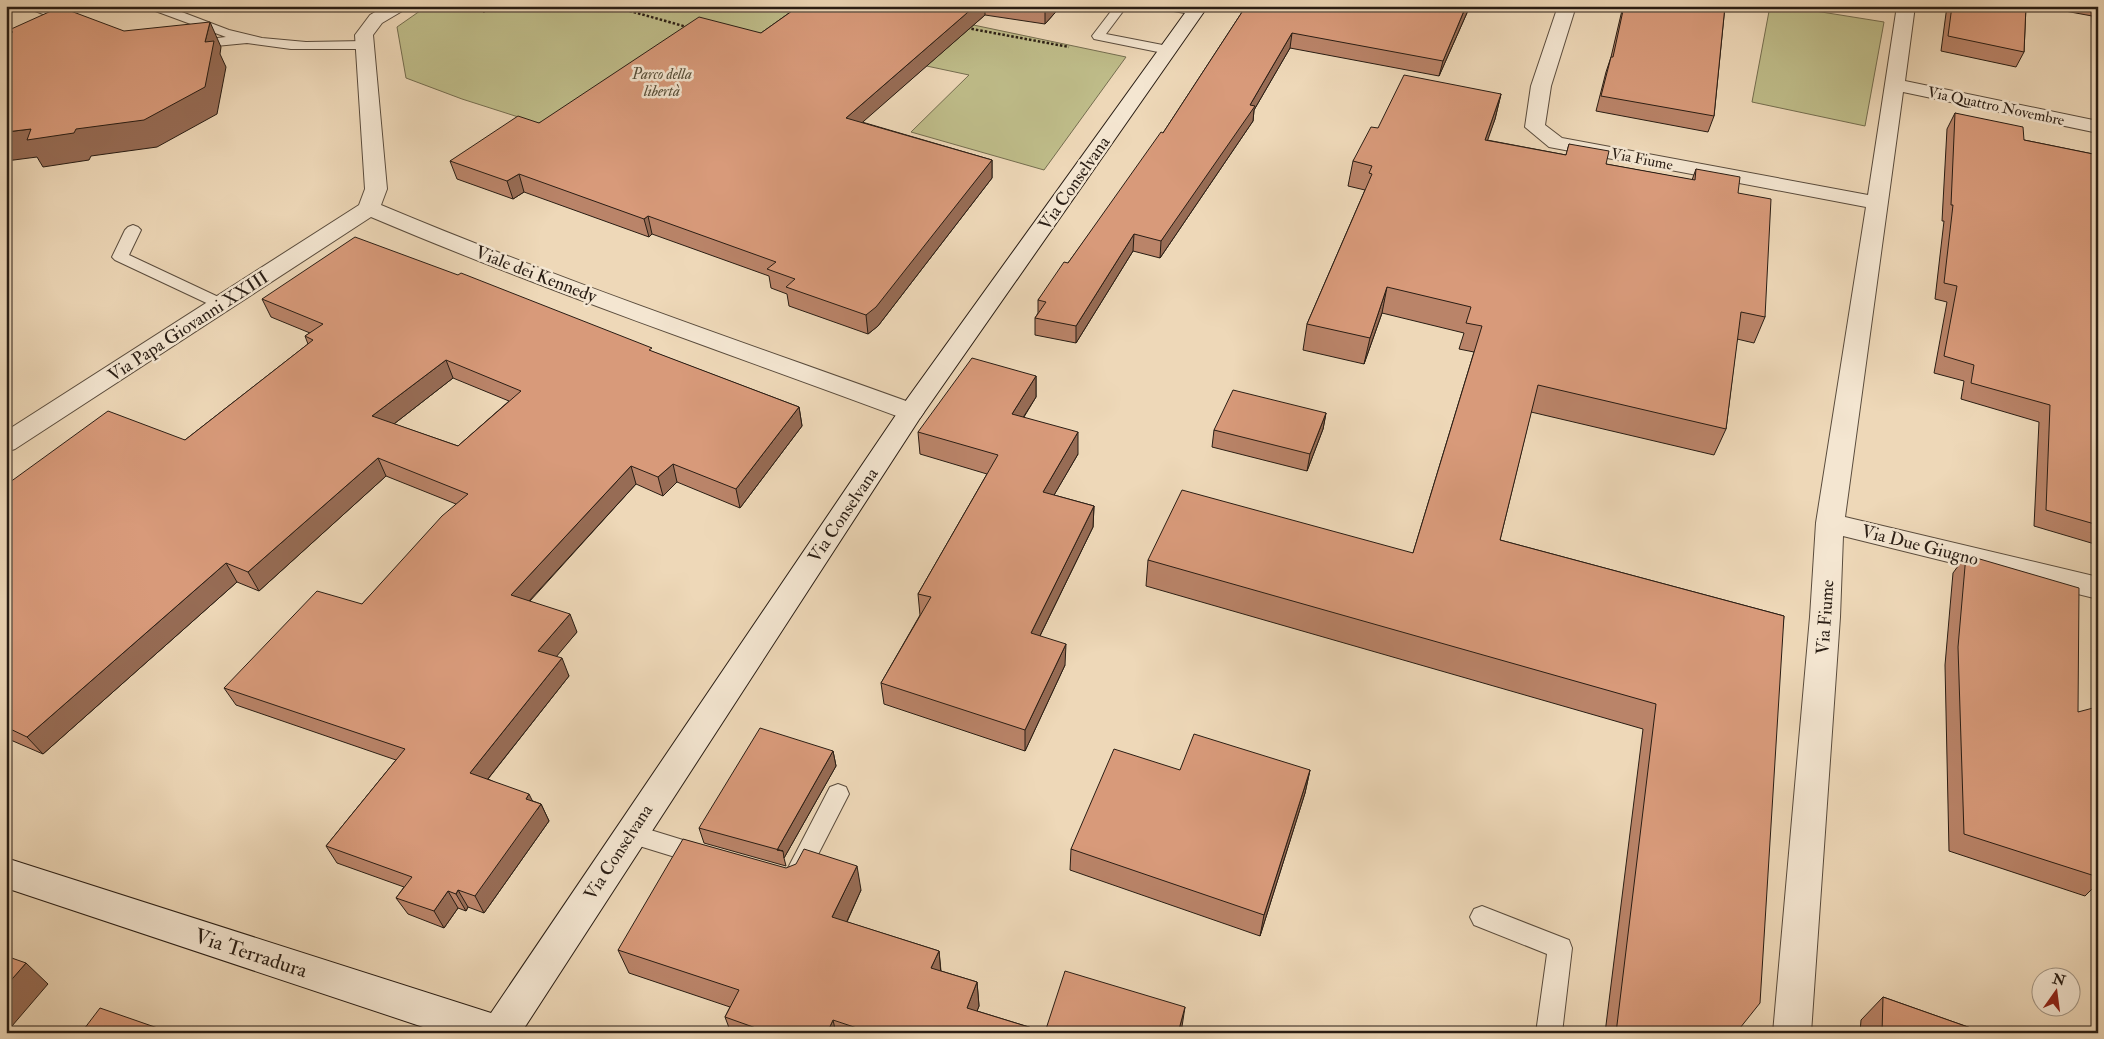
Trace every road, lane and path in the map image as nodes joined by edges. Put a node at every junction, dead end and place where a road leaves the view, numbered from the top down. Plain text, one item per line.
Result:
1 (34, 6) edge
2 (154, 6) edge
3 (398, 6) edge
4 (492, 6) edge
5 (612, 6) edge
6 (781, 6) edge
7 (798, 6) edge
8 (1121, 6) edge
9 (1168, 6) edge
10 (1567, 6) edge
11 (1906, 6) edge
12 (1197, 9) edge
13 (483, 12) dead end
14 (81, 24) edge
15 (964, 27) edge
16 (688, 28) edge
17 (246, 39) junction
18 (182, 45) edge
19 (366, 45) junction
20 (1071, 47) dead end
21 (1168, 50) junction
22 (1895, 85) junction
23 (2098, 127) edge
24 (1877, 203) junction
25 (368, 208) junction
26 (133, 230) dead end
27 (222, 304) junction
28 (911, 412) junction
29 (6, 443) edge
30 (1830, 523) junction
31 (2098, 588) edge
32 (838, 794) dead end
33 (631, 834) junction
34 (720, 860) edge
35 (6, 873) edge
36 (775, 876) edge
37 (1482, 917) dead end
38 (497, 1033) edge
39 (1549, 1033) edge
40 (1792, 1033) edge

1 - 14 lane
2 - 17 lane
3 - 19 street
4 - 13 path
5 - 16 path
6 - 7 path
8 - 21 lane
9 - 12 lane
10 - 24 street, Via Fiume
11 - 22 street, Via Fiume
12 - 21 street, Via Conselvana
15 - 20 path
17 - 18 lane
17 - 19 lane
19 - 25 street
21 - 28 street, Via Conselvana
22 - 23 street, Via Quattro Novembre
22 - 24 street, Via Fiume
24 - 30 street, Via Fiume
25 - 27 street, Via Papa Giovanni XXIII
25 - 28 street, Viale dei Kennedy
26 - 27 lane
27 - 29 street, Via Papa Giovanni XXIII
28 - 33 street, Via Conselvana
30 - 31 street, Via Due Giugno
30 - 40 street, Via Fiume
32 - 36 lane
33 - 34 lane
33 - 38 street, Via Conselvana
35 - 38 street, Via Terradura
37 - 39 lane

